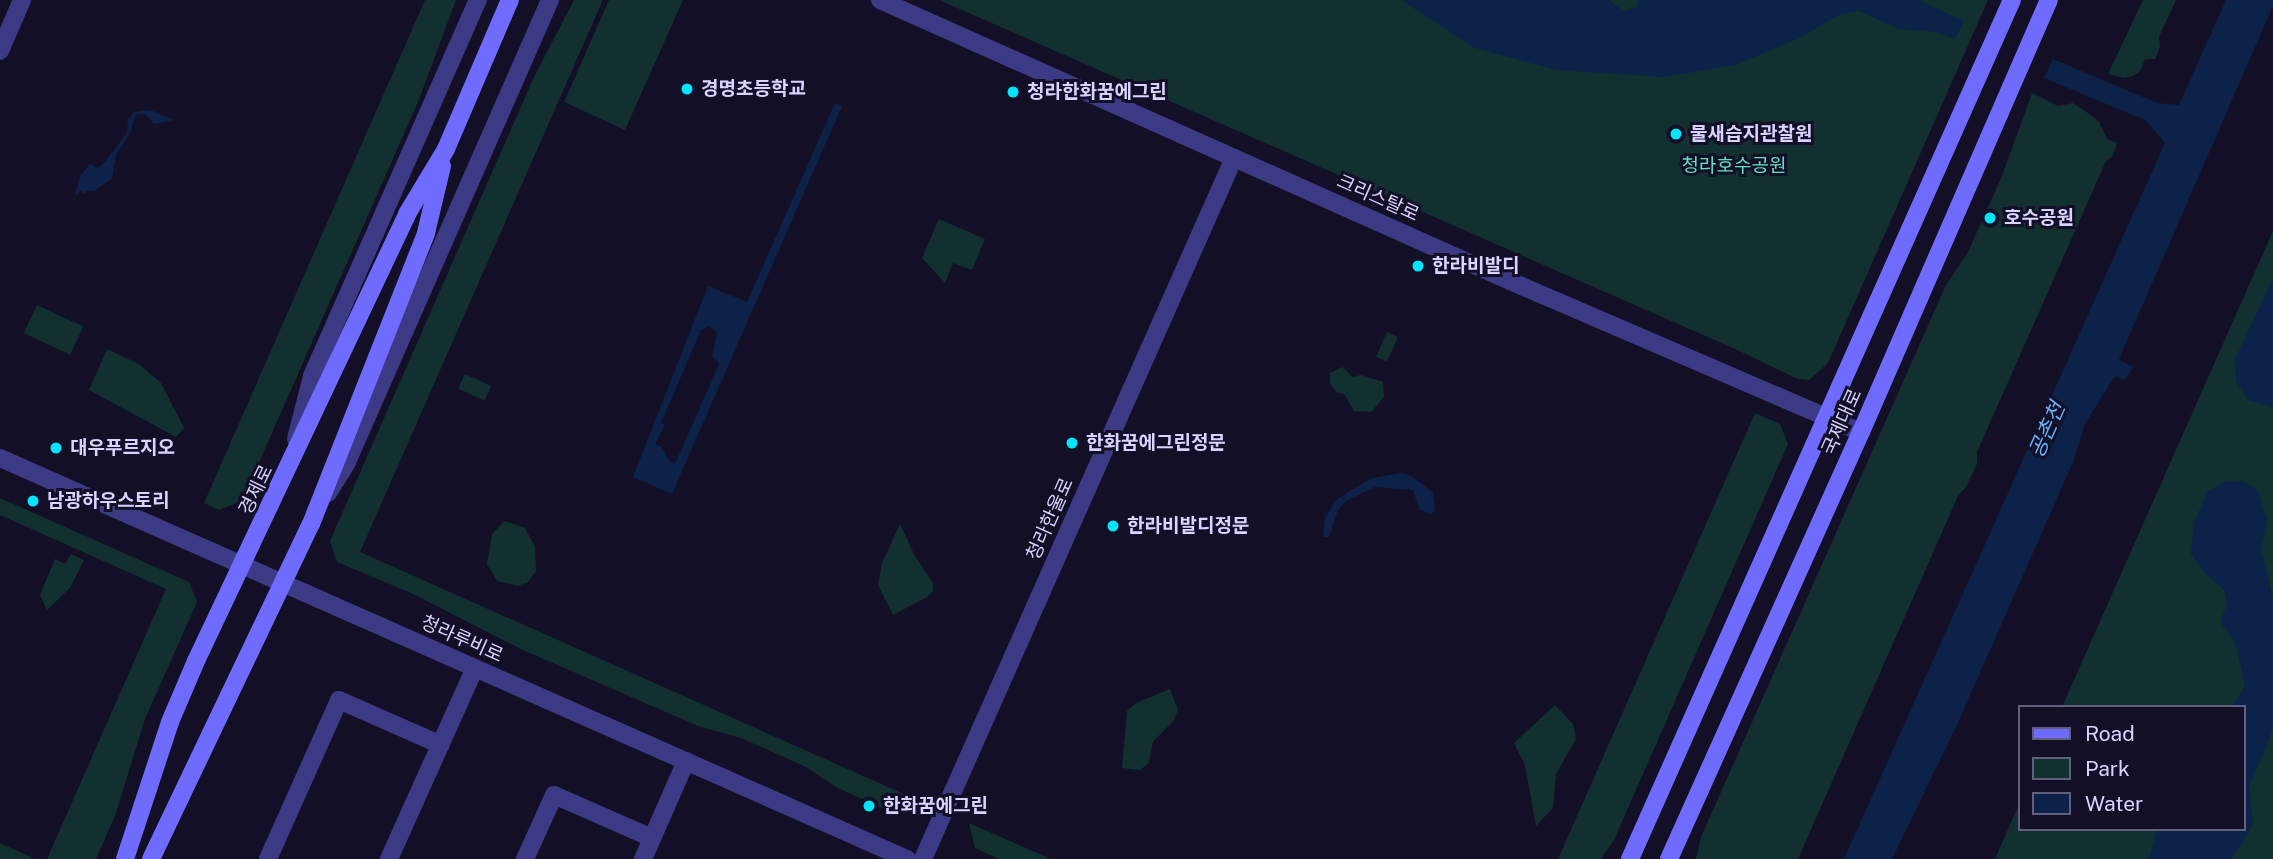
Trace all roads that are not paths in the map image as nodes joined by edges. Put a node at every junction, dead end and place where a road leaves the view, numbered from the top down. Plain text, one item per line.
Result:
1 (22, 0) edge
2 (478, 0) edge
3 (510, 0) edge
4 (550, 0) edge
5 (880, 0) edge
6 (2012, 0) edge
7 (2049, 0) edge
8 (0, 51) edge
9 (446, 149) junction
10 (1234, 158) junction
11 (1826, 417) junction
12 (1861, 432) junction
13 (0, 458) edge
14 (287, 473) junction
15 (311, 524) junction
16 (242, 567) junction
17 (282, 583) junction
18 (475, 668) junction
19 (441, 744) junction
20 (686, 761) junction
21 (652, 838) junction
22 (125, 859) edge
23 (152, 859) edge
24 (268, 859) edge
25 (389, 859) edge
26 (525, 859) edge
27 (643, 859) edge
28 (906, 859) edge
29 (923, 859) edge
30 (1630, 859) edge
31 (1669, 859) edge

1 - 8 street
2 - 14 street
3 - 9 main road, 경제로
4 - 15 street
5 - 10 street, 크리스탈로
6 - 11 main road, 국제대로
7 - 12 main road, 국제대로
9 - 14 main road, 경제로
9 - 15 main road, 경제로
10 - 11 street, 크리스탈로
10 - 29 street, 청라한울로
11 - 12 street, 크리스탈로
11 - 30 main road, 국제대로
12 - 31 main road, 국제대로
13 - 16 street, 청라루비로
14 - 16 main road, 경제로
15 - 17 main road, 경제로
16 - 17 street, 청라루비로
16 - 22 main road, 경제로
17 - 18 street, 청라루비로
17 - 23 main road, 경제로
18 - 19 street
18 - 20 street, 청라루비로
19 - 24 street
19 - 25 street
20 - 21 street
20 - 28 street, 청라루비로
21 - 26 street
21 - 27 street

